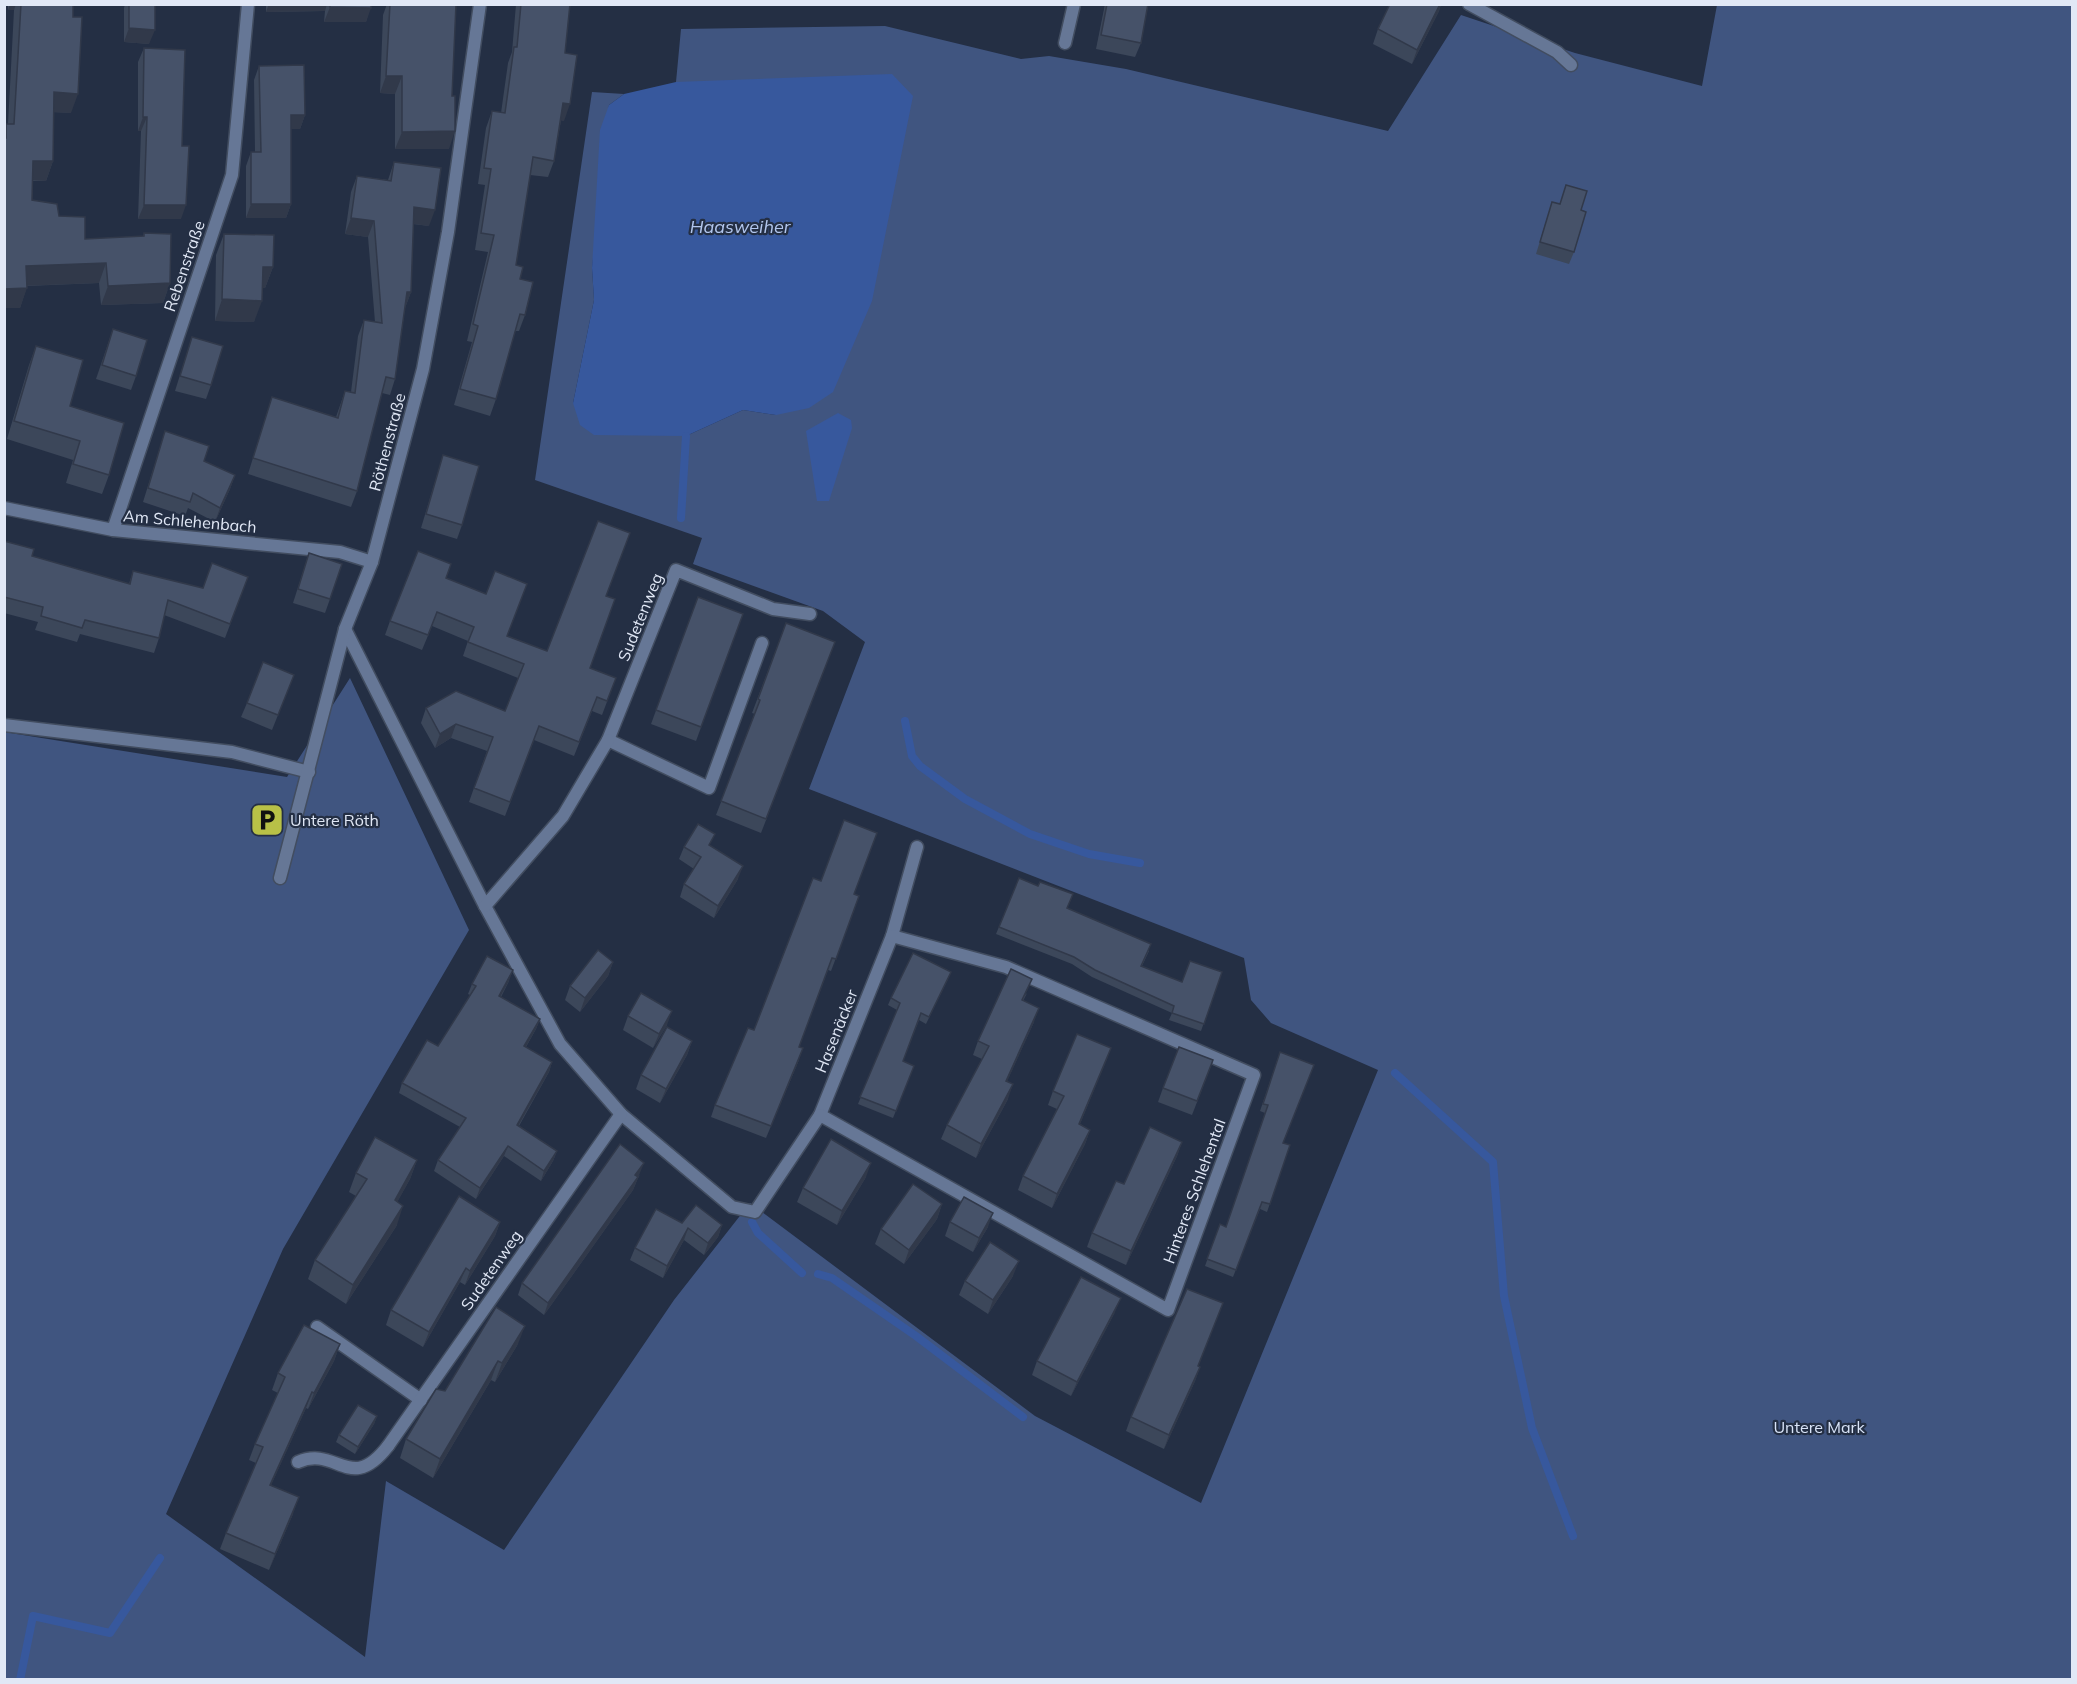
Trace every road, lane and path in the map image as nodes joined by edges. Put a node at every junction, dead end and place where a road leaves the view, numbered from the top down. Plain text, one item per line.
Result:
1 (248, 4) edge
2 (480, 4) edge
3 (1074, 4) edge
4 (1469, 4) edge
5 (1065, 44) dead end
6 (1571, 65) dead end
7 (4, 508) edge
8 (112, 530) junction
9 (372, 562) junction
10 (810, 614) dead end
11 (345, 629) junction
12 (762, 643) dead end
13 (4, 725) edge
14 (608, 740) junction
15 (309, 772) junction
16 (917, 847) dead end
17 (280, 878) dead end
18 (485, 906) junction
19 (892, 936) junction
20 (621, 1114) junction
21 (820, 1115) junction
22 (317, 1327) dead end
23 (421, 1400) junction
24 (298, 1462) dead end

1 - 8 street, Rebenstraße
2 - 9 street, Röthenstraße
3 - 5 street
4 - 6 street
7 - 8 street, Am Schlehenbach
8 - 9 street, Am Schlehenbach
9 - 11 street, Röthenstraße
10 - 14 street, Sudetenweg
11 - 15 street, Röthenstraße
11 - 18 street
12 - 14 street
13 - 15 street
14 - 18 street, Sudetenweg
15 - 17 street, Röthenstraße
16 - 19 street, Hasenäcker
18 - 20 street
19 - 21 street, Hasenäcker
19 - 21 street, Hinteres Schlehental
20 - 21 street, Hasenäcker
20 - 23 street, Sudetenweg
22 - 23 street
23 - 24 street, Sudetenweg

